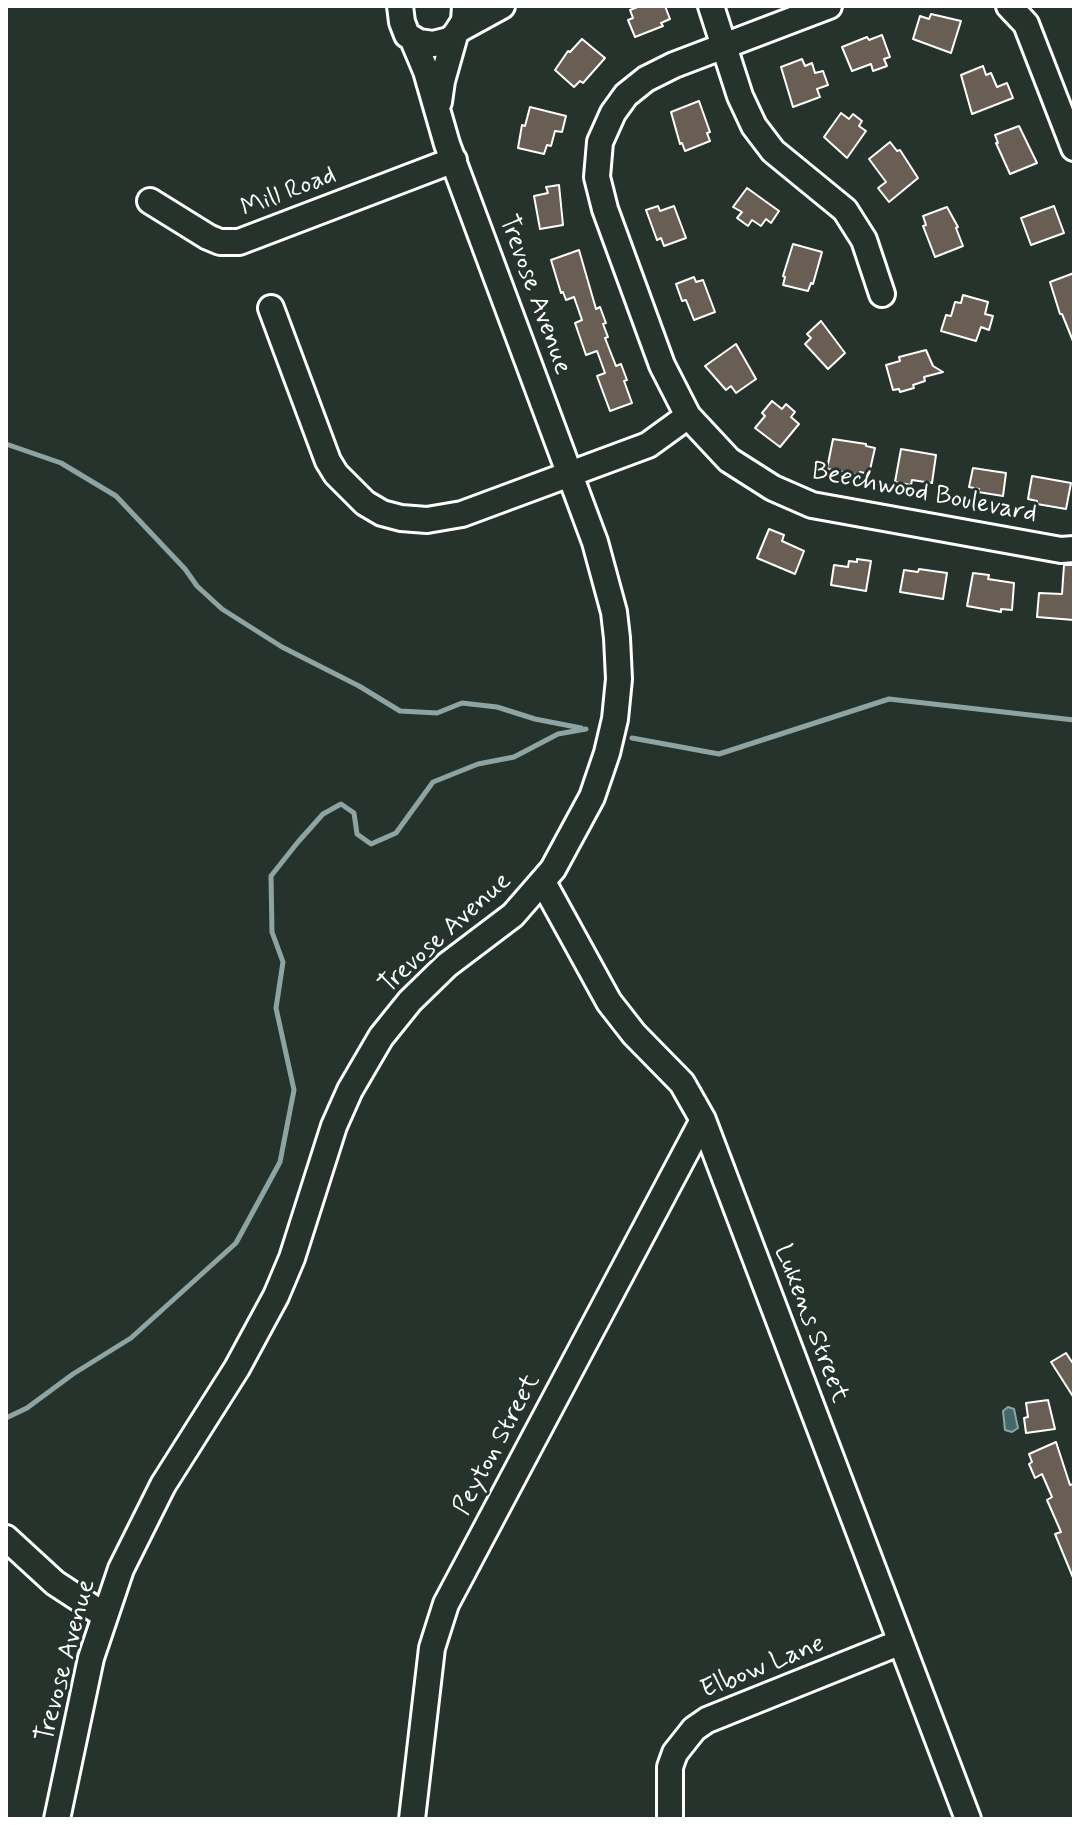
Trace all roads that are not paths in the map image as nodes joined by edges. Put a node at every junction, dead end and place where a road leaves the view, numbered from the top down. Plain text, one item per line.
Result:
1 (400, 6) edge
2 (502, 6) edge
3 (711, 6) edge
4 (829, 6) edge
5 (1009, 6) edge
6 (460, 23) edge
7 (413, 40) junction
8 (725, 47) junction
9 (439, 113) junction
10 (1074, 148) edge
11 (454, 160) junction
12 (150, 201) dead end
13 (882, 294) dead end
14 (271, 308) dead end
15 (688, 416) junction
16 (570, 472) junction
17 (1074, 549) edge
18 (543, 882) junction
19 (703, 1120) junction
20 (6, 1538) edge
21 (104, 1615) junction
22 (901, 1642) junction
23 (57, 1819) edge
24 (412, 1819) edge
25 (670, 1819) edge
26 (968, 1819) edge

1 - 7 street, Trevose Avenue
2 - 6 street
3 - 8 street
4 - 8 street, Beechwood Boulevard
5 - 10 street
6 - 7 street
6 - 9 street, Trevose Avenue
7 - 9 street, Trevose Avenue
8 - 13 street
8 - 15 street, Beechwood Boulevard
9 - 11 street, Trevose Avenue
11 - 12 street, Mill Road
11 - 16 street, Trevose Avenue
14 - 16 street
15 - 16 street
15 - 17 street, Beechwood Boulevard
16 - 18 street, Trevose Avenue
18 - 19 street, Lukens Street
18 - 21 street, Trevose Avenue
19 - 22 street, Lukens Street
19 - 24 street, Peyton Street
20 - 21 street
21 - 23 street, Trevose Avenue
22 - 25 street, Elbow Lane
22 - 26 street, Lukens Street

